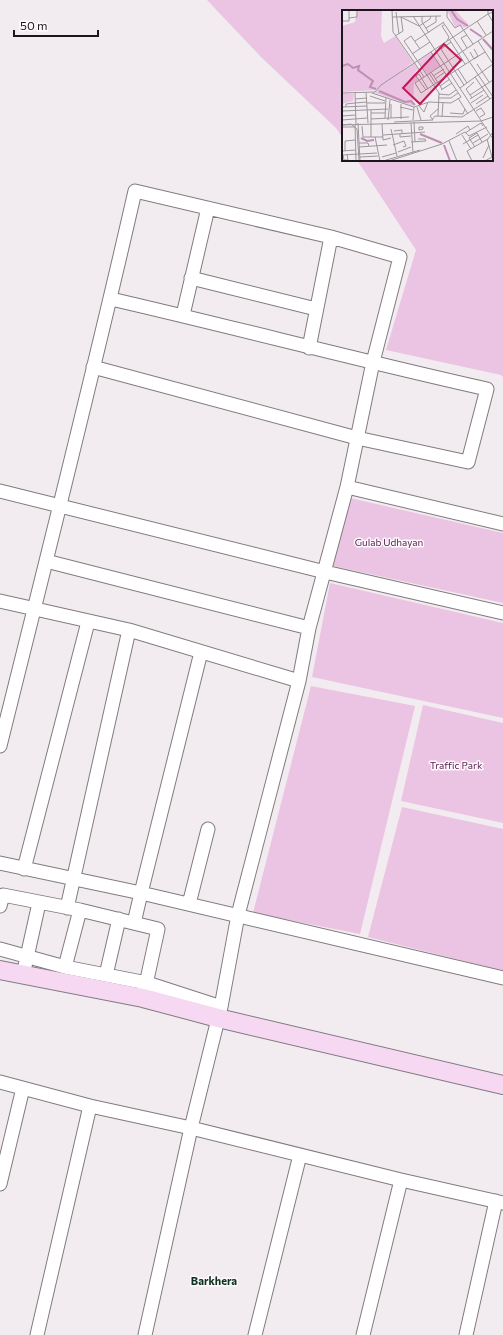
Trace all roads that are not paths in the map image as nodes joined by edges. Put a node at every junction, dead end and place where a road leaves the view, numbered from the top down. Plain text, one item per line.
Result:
1 (208, 208) junction
2 (331, 237) junction
3 (191, 278) junction
4 (111, 299) junction
5 (316, 309) junction
6 (182, 315) junction
7 (309, 348) junction
8 (373, 362) junction
9 (93, 367) junction
10 (357, 438) junction
11 (347, 487) junction
12 (0, 491) edge
13 (60, 506) junction
14 (503, 524) edge
15 (46, 561) junction
16 (325, 572) junction
17 (0, 601) edge
18 (34, 609) junction
19 (503, 613) edge
20 (88, 622) junction
21 (309, 628) junction
22 (129, 630) junction
23 (201, 652) junction
24 (299, 681) junction
25 (0, 746) edge
26 (208, 830) dead end
27 (0, 863) edge
28 (24, 869) junction
29 (74, 878) junction
30 (140, 893) junction
31 (38, 903) junction
32 (189, 904) junction
33 (0, 906) edge
34 (74, 909) junction
35 (238, 915) junction
36 (119, 919) junction
37 (134, 923) junction
38 (0, 949) edge
39 (27, 957) junction
40 (65, 967) junction
41 (0, 970) edge
42 (23, 975) junction
43 (106, 975) junction
44 (503, 978) edge
45 (145, 991) junction
46 (220, 1012) junction
47 (0, 1082) edge
48 (503, 1085) edge
49 (23, 1088) junction
50 (90, 1106) junction
51 (191, 1128) junction
52 (300, 1155) junction
53 (401, 1180) junction
54 (0, 1184) edge
55 (499, 1202) edge
56 (37, 1335) edge
57 (144, 1335) edge
58 (255, 1335) edge
59 (363, 1335) edge
60 (466, 1335) edge

1 - 2 street
1 - 3 street
1 - 4 street
2 - 5 street
2 - 8 street
3 - 5 street
3 - 6 street
4 - 6 street
4 - 9 street
5 - 7 street
6 - 7 street
7 - 8 street
8 - 10 street
8 - 10 street
9 - 10 street
9 - 13 street
10 - 11 street
11 - 14 street
11 - 16 street
12 - 13 street
13 - 15 street
13 - 16 street
15 - 18 street
15 - 21 street
16 - 19 street
16 - 21 street
17 - 18 street
18 - 20 street
18 - 25 street
20 - 22 street
20 - 28 street
21 - 24 street
22 - 23 street
22 - 29 street
23 - 24 street
23 - 30 street
24 - 35 street
26 - 32 street
27 - 28 street
28 - 29 street
29 - 30 street
29 - 34 street
30 - 32 street
30 - 37 street
31 - 33 street
31 - 34 street
31 - 39 street
32 - 35 street
34 - 36 street
34 - 40 street
35 - 44 street
35 - 46 street
36 - 37 street
36 - 43 street
37 - 45 street
38 - 39 street
39 - 40 street
39 - 42 street
40 - 43 street
41 - 42 main road
42 - 45 main road
43 - 45 street
45 - 46 main road
46 - 48 main road
46 - 51 street
47 - 49 street
49 - 50 street
49 - 54 street
50 - 51 street
50 - 56 street
51 - 52 street
51 - 57 street
52 - 53 street
52 - 58 street
53 - 55 street
53 - 59 street
55 - 60 street

